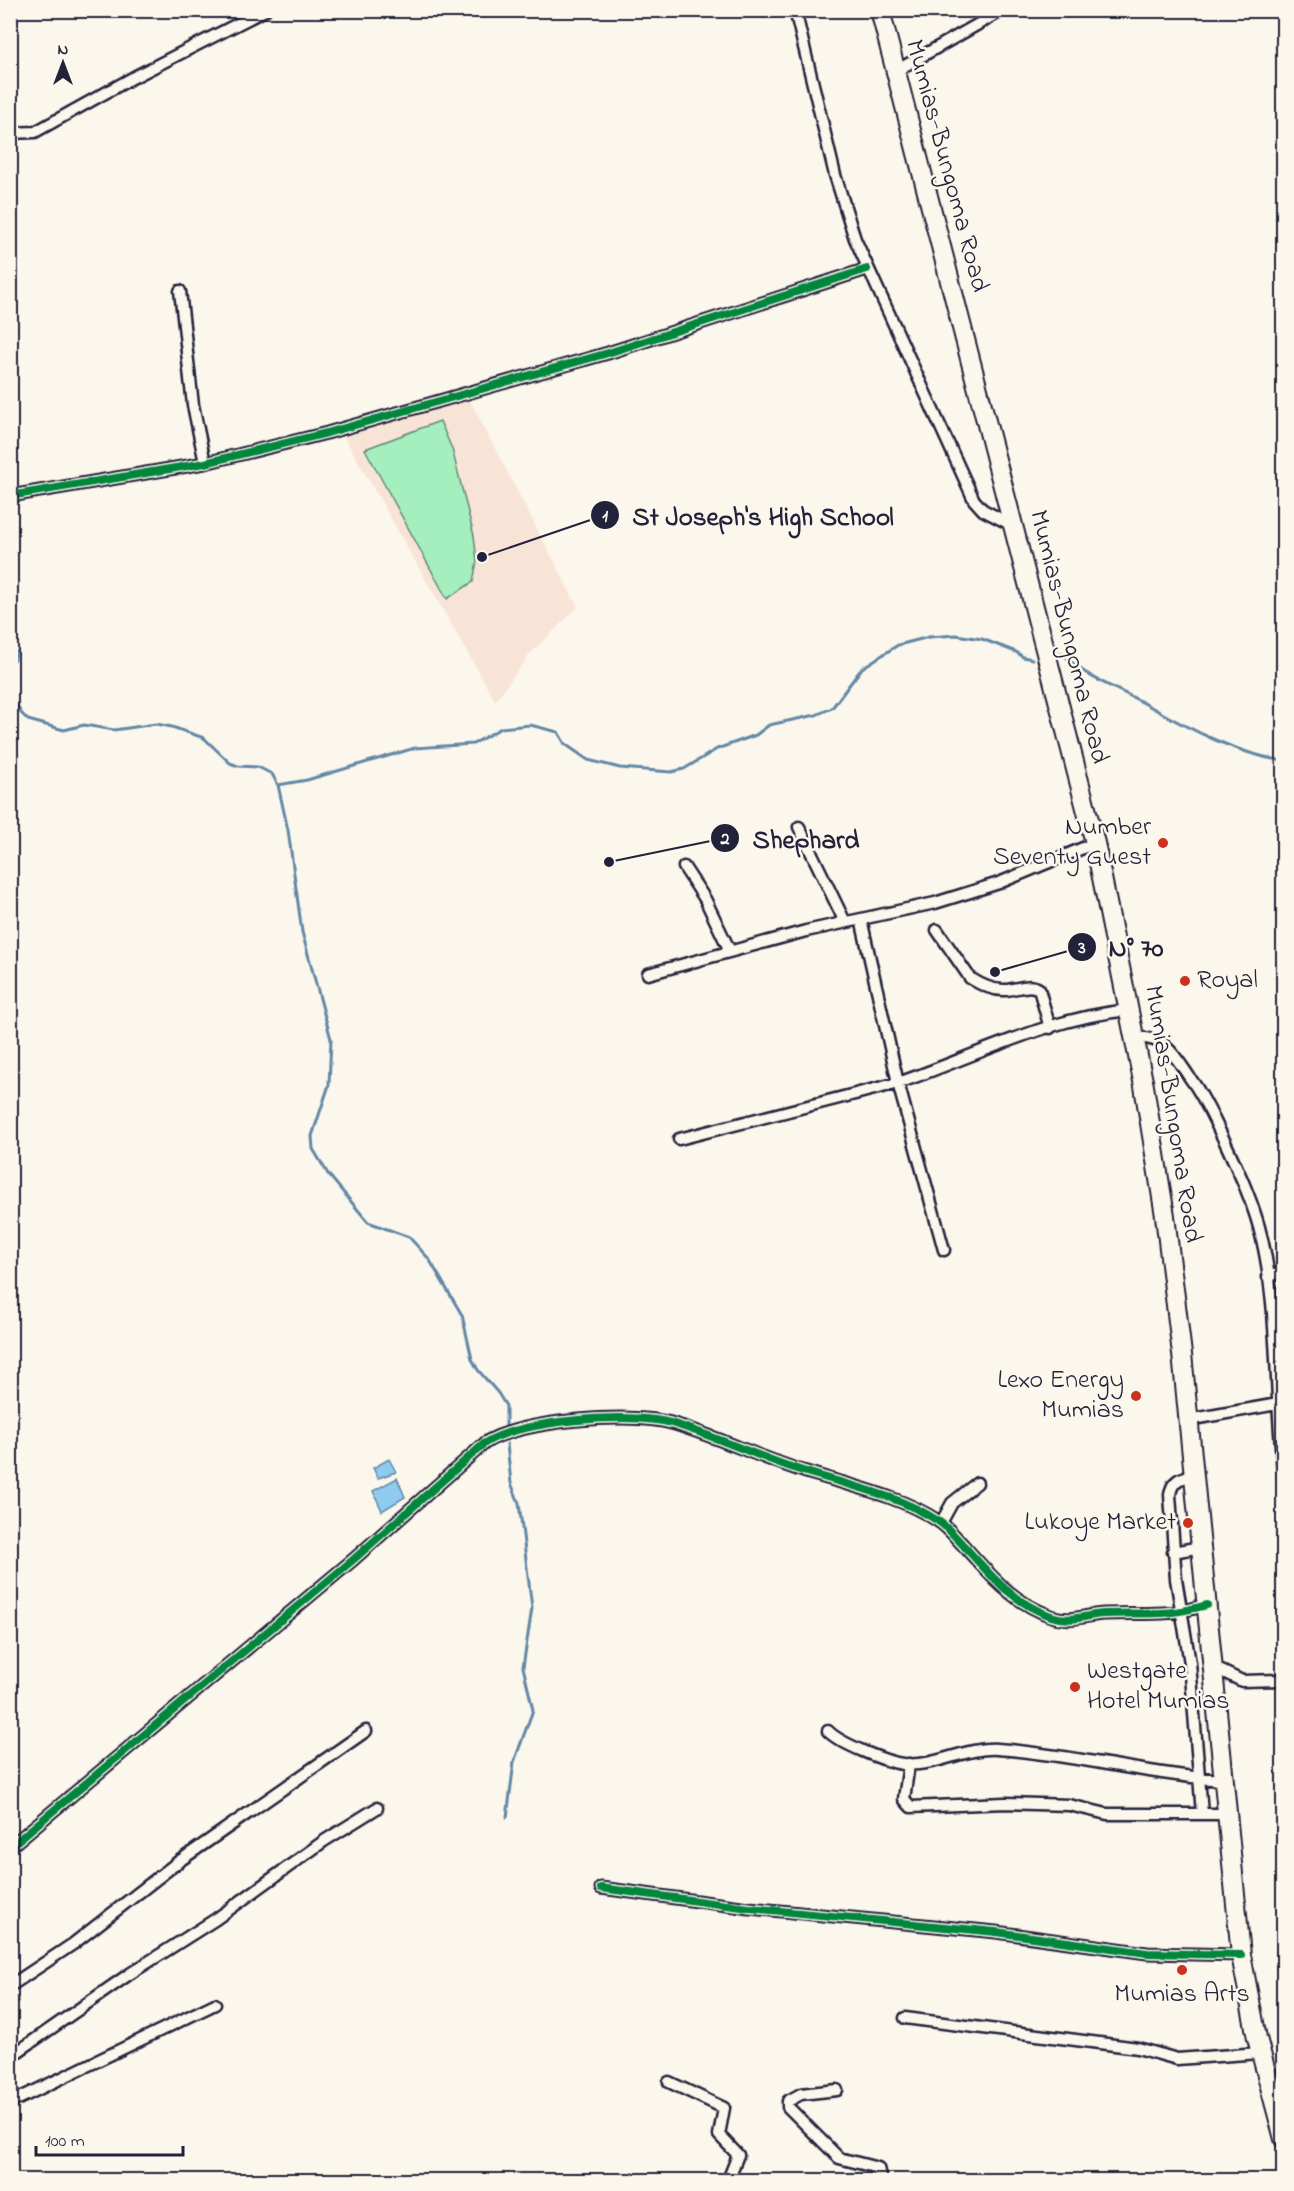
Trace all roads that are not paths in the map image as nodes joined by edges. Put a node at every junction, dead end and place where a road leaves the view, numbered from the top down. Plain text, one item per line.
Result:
1 (265, 10) edge
2 (795, 10) edge
3 (880, 10) edge
4 (1003, 10) edge
5 (894, 72) junction
6 (10, 133) edge
7 (867, 269) junction
8 (180, 291) dead end
9 (205, 462) junction
10 (10, 496) edge
11 (1012, 525) junction
12 (799, 827) dead end
13 (1095, 843) junction
14 (684, 867) dead end
15 (861, 919) junction
16 (846, 922) junction
17 (937, 930) dead end
18 (730, 951) junction
19 (648, 974) dead end
20 (1130, 1010) junction
21 (1050, 1028) junction
22 (1135, 1038) junction
23 (898, 1083) junction
24 (679, 1138) dead end
25 (944, 1250) dead end
26 (1284, 1272) edge
27 (1268, 1277) junction
28 (1281, 1404) edge
29 (1188, 1420) junction
30 (1194, 1475) junction
31 (1284, 1478) edge
32 (978, 1483) dead end
33 (941, 1522) junction
34 (1201, 1547) junction
35 (1173, 1552) junction
36 (1182, 1612) junction
37 (1208, 1613) junction
38 (1185, 1625) junction
39 (1190, 1663) junction
40 (1213, 1664) junction
41 (1284, 1680) edge
42 (1192, 1694) junction
43 (1216, 1694) junction
44 (366, 1731) dead end
45 (828, 1731) dead end
46 (1196, 1734) junction
47 (1219, 1734) junction
48 (909, 1764) junction
49 (1198, 1778) junction
50 (1223, 1780) junction
51 (377, 1808) dead end
52 (1202, 1814) junction
53 (1227, 1814) junction
54 (10, 1847) edge
55 (601, 1888) dead end
56 (1241, 1955) junction
57 (10, 1986) edge
58 (215, 2004) dead end
59 (905, 2018) dead end
60 (1260, 2053) junction
61 (10, 2057) edge
62 (669, 2082) dead end
63 (837, 2090) dead end
64 (10, 2103) edge
65 (1284, 2139) edge
66 (728, 2181) edge
67 (881, 2181) edge

1 - 6 street
2 - 7 street
3 - 5 highway, Mumias-Bungoma Road
4 - 5 street
5 - 11 highway, Mumias-Bungoma Road
7 - 9 street
7 - 11 street
8 - 9 street
9 - 10 street
11 - 13 highway, Mumias-Bungoma Road
12 - 16 street
13 - 15 street
13 - 20 highway, Mumias-Bungoma Road
14 - 18 street
15 - 16 street
15 - 23 street
16 - 18 street
17 - 21 street
18 - 19 street
20 - 21 street
20 - 22 highway, Mumias-Bungoma Road
21 - 23 street
22 - 27 street
22 - 29 highway, Mumias-Bungoma Road
23 - 24 street
23 - 25 street
26 - 27 street
27 - 28 street
28 - 29 street
28 - 31 street
29 - 30 highway, Mumias-Bungoma Road
30 - 34 highway, Mumias-Bungoma Road
30 - 35 street
32 - 33 street
33 - 36 street
33 - 54 street
34 - 35 street
34 - 37 highway, Mumias-Bungoma Road
35 - 36 street
36 - 37 street
36 - 38 street
37 - 38 street
37 - 40 highway, Mumias-Bungoma Road
38 - 39 street
39 - 40 street
39 - 42 street
40 - 41 street
40 - 43 highway, Mumias-Bungoma Road
42 - 43 street
42 - 46 street
43 - 47 highway, Mumias-Bungoma Road
44 - 57 street
45 - 48 street
46 - 47 street
46 - 49 street
47 - 50 highway, Mumias-Bungoma Road
48 - 49 street
48 - 52 street
49 - 50 street
49 - 52 street
50 - 53 highway, Mumias-Bungoma Road
51 - 61 street
52 - 53 street
53 - 56 highway, Mumias-Bungoma Road
55 - 56 street
56 - 60 highway, Mumias-Bungoma Road
58 - 64 street
59 - 60 street
60 - 65 highway, Mumias-Bungoma Road
62 - 66 street
63 - 67 street

